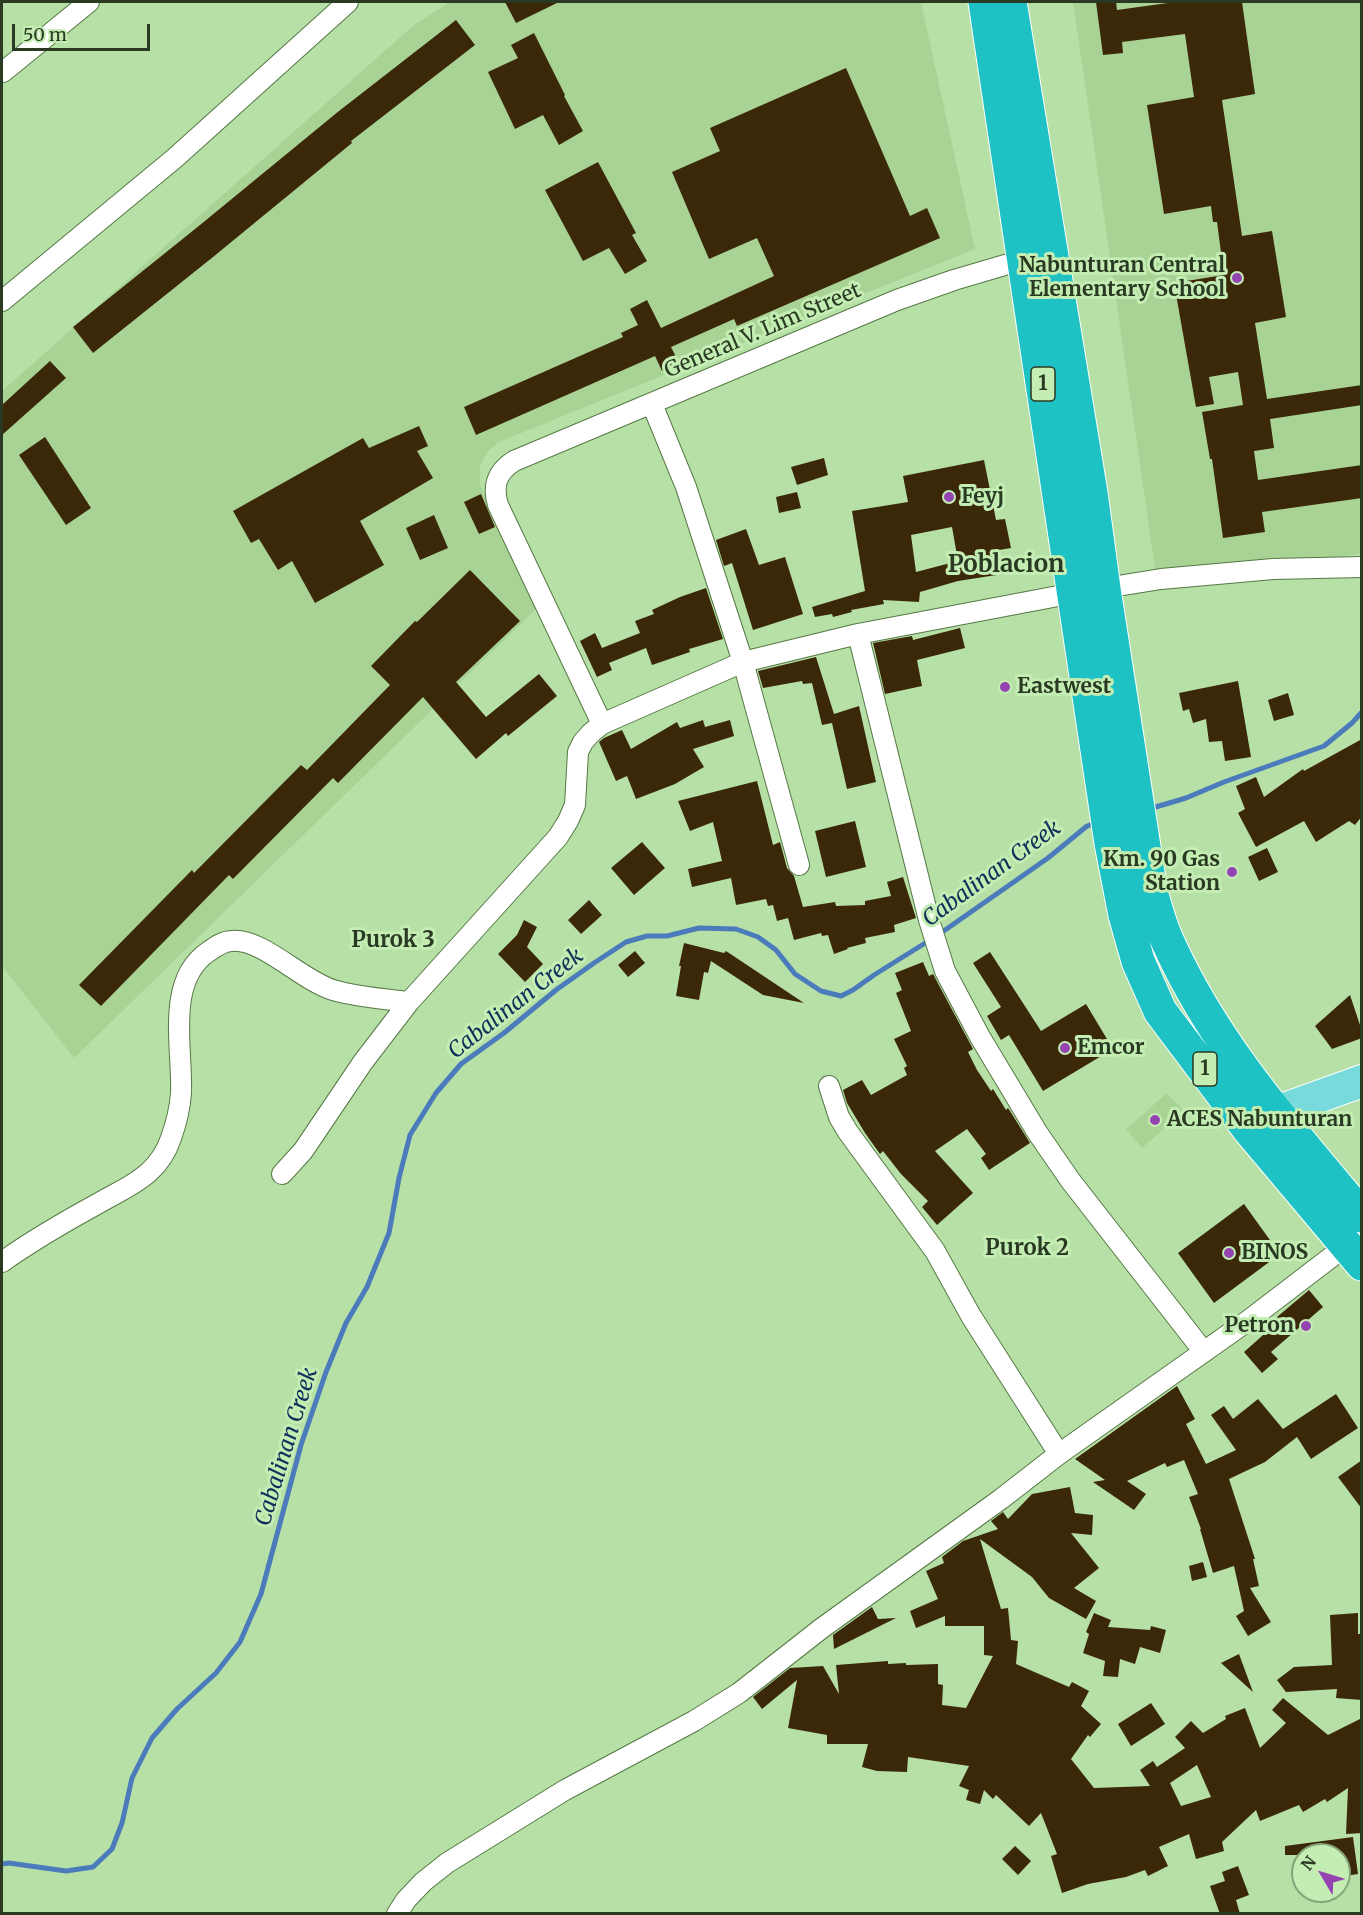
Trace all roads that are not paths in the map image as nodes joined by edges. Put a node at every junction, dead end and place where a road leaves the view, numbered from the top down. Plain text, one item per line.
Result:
1 (89, 2) edge
2 (348, 2) edge
3 (986, 2) edge
4 (1010, 2) edge
5 (3, 72) dead end
6 (1038, 255) junction
7 (2, 301) edge
8 (652, 404) junction
9 (1362, 567) edge
10 (1089, 591) junction
11 (858, 634) junction
12 (744, 662) junction
13 (602, 724) junction
14 (799, 866) dead end
15 (409, 1002) junction
16 (1362, 1081) edge
17 (829, 1086) dead end
18 (1263, 1122) junction
19 (282, 1174) dead end
20 (1362, 1216) edge
21 (1354, 1254) edge
22 (2, 1262) edge
23 (1204, 1352) junction
24 (1059, 1454) junction
25 (397, 1914) edge

1 - 5 street
2 - 7 street
3 - 6 highway, 1
4 - 6 highway, 1
6 - 8 street, General V. Lim Street
6 - 10 highway, 1
8 - 12 street
8 - 13 street, General V. Lim Street
9 - 10 street
10 - 11 street
10 - 18 highway, 1
11 - 12 street
11 - 23 street
12 - 13 street
12 - 14 street
13 - 15 street
15 - 19 street
15 - 22 street
16 - 18 main road
17 - 24 street
18 - 20 highway, 1
18 - 21 highway, 1
21 - 23 street
23 - 24 street
24 - 25 street

